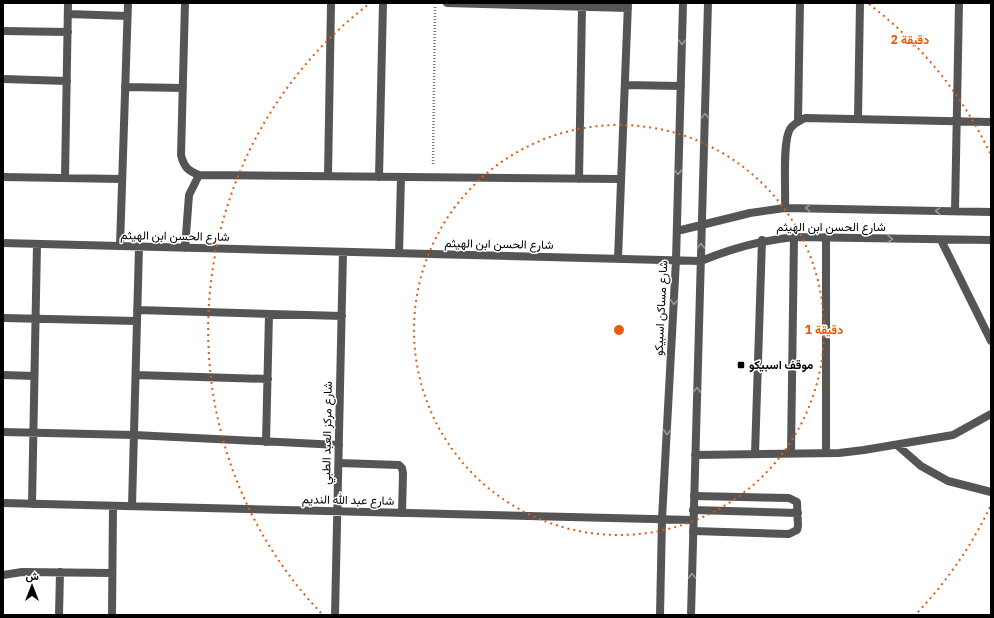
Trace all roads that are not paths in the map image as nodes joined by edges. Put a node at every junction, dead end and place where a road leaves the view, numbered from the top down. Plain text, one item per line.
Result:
1 (68, 3) edge
2 (128, 3) edge
3 (185, 3) edge
4 (331, 3) edge
5 (383, 3) edge
6 (447, 3) edge
7 (683, 3) edge
8 (708, 3) edge
9 (800, 3) edge
10 (860, 3) edge
11 (959, 3) edge
12 (628, 5) edge
13 (582, 7) junction
14 (68, 14) junction
15 (127, 16) junction
16 (3, 31) edge
17 (68, 32) junction
18 (3, 79) edge
19 (66, 81) junction
20 (625, 85) junction
21 (681, 86) junction
22 (125, 87) junction
23 (183, 88) junction
24 (858, 118) junction
25 (798, 121) junction
26 (957, 121) junction
27 (991, 122) edge
28 (199, 175) junction
29 (328, 176) junction
30 (3, 177) edge
31 (379, 177) junction
32 (401, 177) junction
33 (64, 178) junction
34 (122, 179) junction
35 (578, 179) junction
36 (621, 179) junction
37 (785, 208) junction
38 (955, 211) junction
39 (991, 212) edge
40 (702, 223) junction
41 (677, 231) junction
42 (794, 237) junction
43 (826, 237) junction
44 (762, 240) junction
45 (941, 240) junction
46 (991, 240) edge
47 (3, 243) edge
48 (37, 244) junction
49 (120, 246) junction
50 (139, 247) junction
51 (185, 248) junction
52 (343, 252) junction
53 (399, 253) junction
54 (618, 259) junction
55 (676, 260) junction
56 (701, 262) junction
57 (137, 310) junction
58 (269, 314) junction
59 (342, 316) junction
60 (3, 318) edge
61 (36, 319) junction
62 (137, 321) junction
63 (988, 329) edge
64 (991, 340) edge
65 (3, 375) edge
66 (136, 375) junction
67 (34, 376) junction
68 (268, 379) junction
69 (991, 414) edge
70 (3, 432) edge
71 (33, 433) junction
72 (134, 435) junction
73 (266, 442) junction
74 (339, 445) junction
75 (897, 445) junction
76 (826, 453) junction
77 (755, 454) junction
78 (790, 454) junction
79 (695, 455) junction
80 (339, 463) junction
81 (991, 492) edge
82 (694, 496) junction
83 (3, 504) edge
84 (32, 504) junction
85 (113, 506) junction
86 (132, 506) junction
87 (693, 510) junction
88 (337, 512) junction
89 (402, 513) junction
90 (798, 513) junction
91 (662, 519) junction
92 (693, 520) junction
93 (693, 531) junction
94 (60, 572) junction
95 (112, 573) junction
96 (3, 575) edge
97 (59, 615) edge
98 (112, 615) edge
99 (335, 615) edge
100 (660, 615) edge
101 (691, 615) edge

1 - 14 street
2 - 15 street
3 - 23 street
4 - 29 street
5 - 31 street
6 - 13 street
7 -> 21 street, شارع مساكن اسبيكو
40 -> 8 street
9 - 25 street
10 - 24 street
11 - 26 street
12 - 13 street
12 - 20 street
13 - 35 street
14 - 15 street
14 - 17 street
15 - 22 street
16 - 17 street
17 - 19 street
18 - 19 street
19 - 33 street
20 - 21 street
20 - 36 street
21 -> 41 street, شارع مساكن اسبيكو
22 - 23 street
22 - 34 street
23 - 28 street
24 - 25 street
24 - 26 street
25 - 37 street
26 - 27 street
26 - 38 street
28 - 29 street
28 - 51 street
29 - 31 street
30 - 33 street
31 - 32 street
32 - 35 street
32 - 53 street
33 - 34 street
34 - 49 street
35 - 36 street
36 - 54 street
38 -> 37 street, شارع الحسن ابن الهيثم
37 - 40 street, شارع الحسن ابن الهيثم
38 - 39 street, شارع الحسن ابن الهيثم
40 - 41 street, شارع الحسن ابن الهيثم
56 -> 40 street
41 - 55 street, شارع مساكن اسبيكو
42 - 43 street, شارع الحسن ابن الهيثم
42 - 44 street, شارع الحسن ابن الهيثم
42 - 78 street
43 -> 45 street, شارع الحسن ابن الهيثم
43 - 76 street
44 - 56 street, شارع الحسن ابن الهيثم
44 - 77 street
45 - 46 street, شارع الحسن ابن الهيثم
45 - 63 street
47 - 48 street, شارع الحسن ابن الهيثم
48 - 49 street, شارع الحسن ابن الهيثم
48 - 61 street
49 - 50 street, شارع الحسن ابن الهيثم
50 - 51 street, شارع الحسن ابن الهيثم
50 - 57 street
51 - 52 street, شارع الحسن ابن الهيثم
52 - 53 street, شارع الحسن ابن الهيثم
52 - 59 street, شارع مركز العبد الطبي
53 - 54 street, شارع الحسن ابن الهيثم
54 - 55 street, شارع الحسن ابن الهيثم
55 - 56 street, شارع الحسن ابن الهيثم
55 -> 91 street, شارع مساكن اسبيكو
79 -> 56 street
57 - 58 street
57 - 62 street
58 - 59 street
58 - 68 street
59 - 74 street, شارع مركز العبد الطبي
60 - 61 street
61 - 62 street
61 - 67 street
62 - 66 street
63 - 64 street
65 - 67 street
66 - 68 street
66 - 72 street
67 - 71 street
68 - 73 street
69 - 75 street
70 - 71 street
71 - 72 street
71 - 84 street
72 - 73 street
72 - 86 street
73 - 74 street
74 - 80 street, شارع مركز العبد الطبي
75 - 76 street
75 - 81 street
76 - 78 street
77 - 78 street
77 - 79 street
79 - 82 street
80 - 88 street, شارع مركز العبد الطبي
80 - 89 street
82 - 87 street
82 - 90 street
83 - 84 street, شارع عبد الله النديم
84 - 85 street, شارع عبد الله النديم
85 - 86 street, شارع عبد الله النديم
85 - 95 street
86 - 88 street, شارع عبد الله النديم
87 - 90 street
87 - 92 street
88 - 89 street, شارع عبد الله النديم
88 - 99 street, شارع مركز العبد الطبي
89 - 91 street, شارع عبد الله النديم
90 - 93 street
91 - 92 street, شارع عبد الله النديم
91 - 100 street, شارع مساكن اسبيكو
92 - 93 street
101 -> 93 street
94 - 95 street
94 - 96 street
94 - 97 street
95 - 98 street

